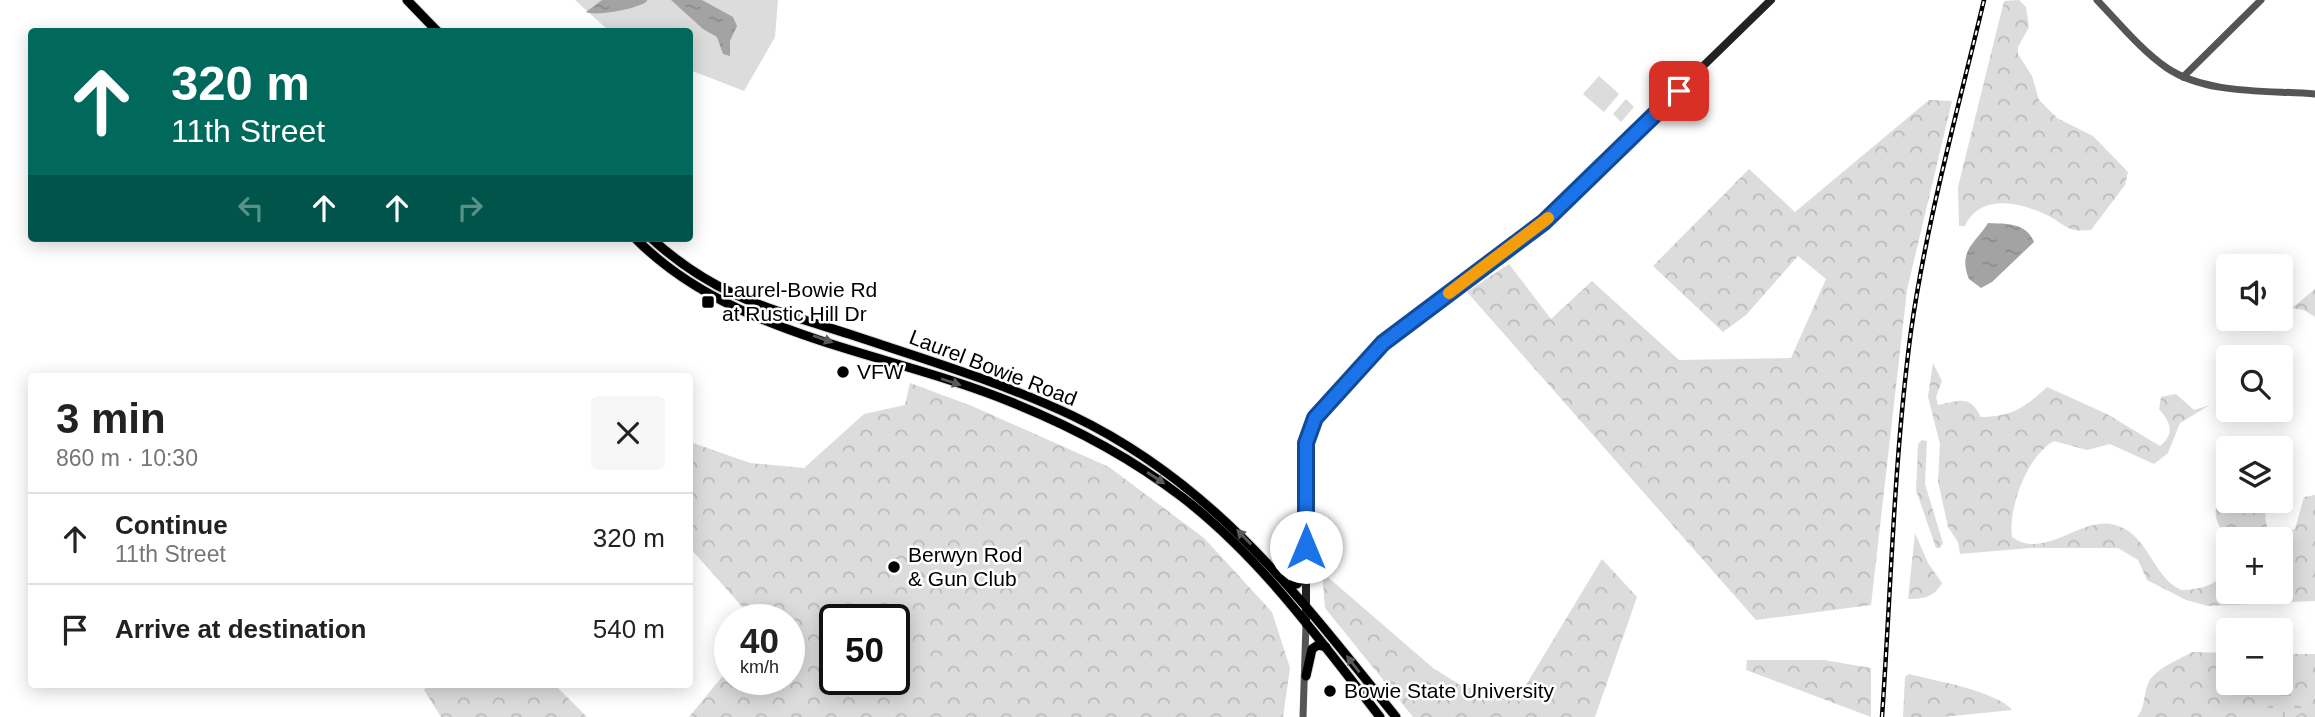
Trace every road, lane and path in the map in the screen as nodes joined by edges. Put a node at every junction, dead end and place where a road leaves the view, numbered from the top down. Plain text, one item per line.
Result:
1 (407, 0) edge
2 (1771, 0) edge
3 (2097, 0) edge
4 (2261, 0) edge
5 (434, 28) edge
6 (2183, 77) junction
7 (2315, 94) edge
8 (640, 242) edge
9 (655, 242) edge
10 (1306, 573) junction
11 (1288, 585) junction
12 (1306, 606) junction
13 (1306, 624) junction
14 (1326, 647) junction
15 (1306, 676) junction
16 (1303, 717) edge
17 (1380, 717) edge
18 (1395, 717) edge

1 - 5 main road
2 - 10 main road
3 - 6 street
4 - 6 street
6 - 7 street
8 -> 13 main road, Laurel Bowie Road
11 -> 9 main road, Laurel Bowie Road
10 - 11 main road
10 - 12 main road
11 - 12 main road, Laurel Bowie Road
12 - 13 main road
18 -> 12 main road, Laurel Bowie Road
13 - 14 main road, Laurel Bowie Road
13 - 15 street
14 - 15 main road
14 - 17 main road, Laurel Bowie Road
15 - 16 street

